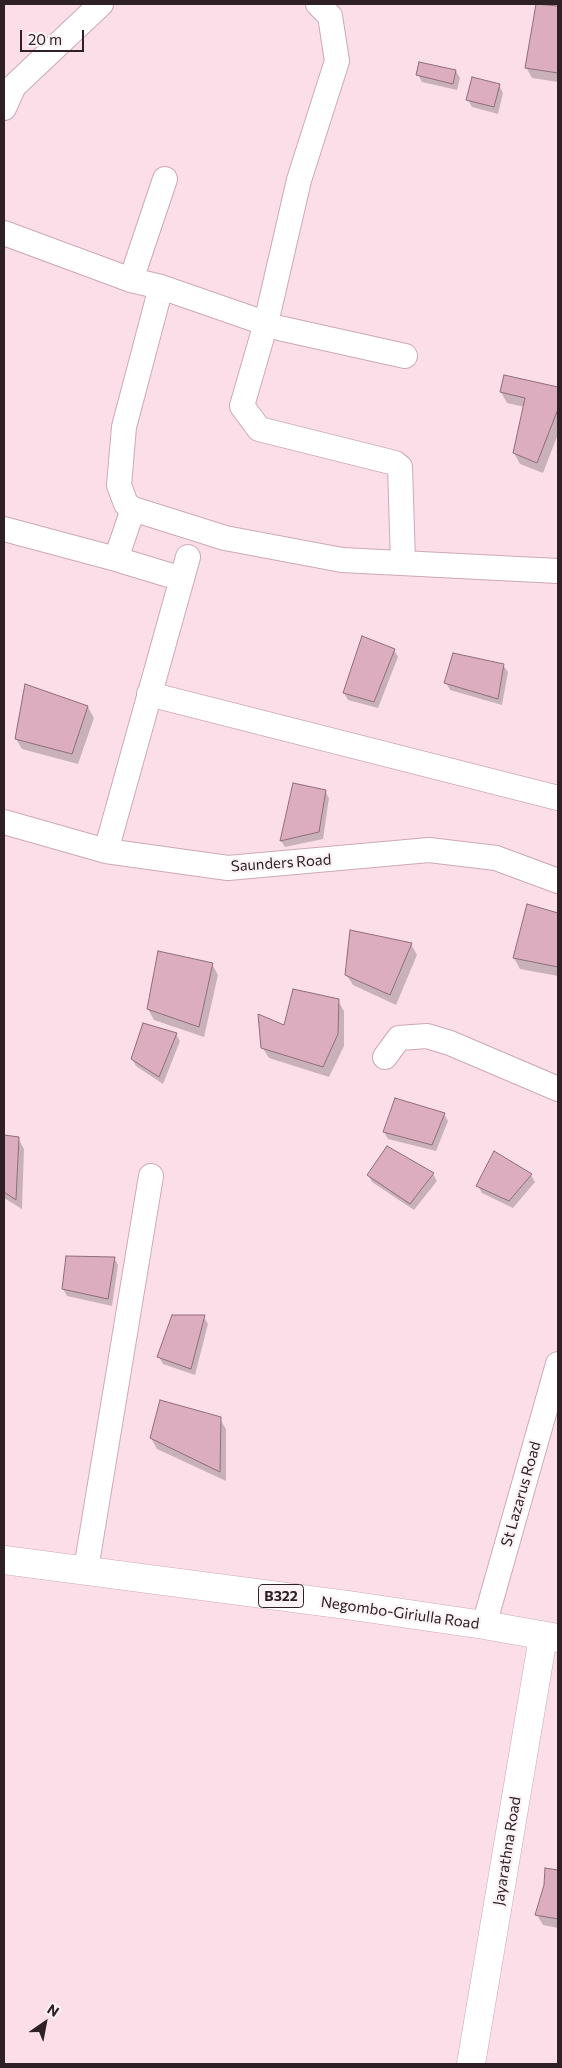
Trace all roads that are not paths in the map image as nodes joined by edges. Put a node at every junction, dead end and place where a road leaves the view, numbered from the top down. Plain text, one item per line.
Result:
1 (101, 4) edge
2 (318, 4) edge
3 (4, 108) edge
4 (165, 180) dead end
5 (4, 233) edge
6 (131, 280) junction
7 (161, 287) junction
8 (266, 324) junction
9 (405, 356) dead end
10 (133, 509) junction
11 (4, 529) edge
12 (116, 559) junction
13 (403, 562) junction
14 (558, 571) edge
15 (149, 694) junction
16 (558, 798) edge
17 (4, 822) edge
18 (106, 851) junction
19 (558, 881) edge
20 (385, 1057) dead end
21 (558, 1088) edge
22 (151, 1176) dead end
23 (558, 1364) edge
24 (4, 1560) edge
25 (86, 1569) junction
26 (484, 1625) junction
27 (550, 1637) edge
28 (471, 2064) edge

1 - 3 street
2 - 8 street
4 - 6 street
5 - 6 street
6 - 7 street
7 - 8 street
7 - 10 street
8 - 9 street
8 - 13 street
10 - 12 street
10 - 13 street
11 - 12 street
12 - 15 street
13 - 14 street
15 - 16 street
15 - 18 street
17 - 18 street, Saunders Road
18 - 19 street, Saunders Road
20 - 21 street
22 - 25 street
23 - 26 street, St Lazarus Road
24 - 25 main road, Negombo-Giriulla Road / B322
25 - 26 main road, Negombo-Giriulla Road / B322
26 - 27 main road, Negombo-Giriulla Road / B322
27 - 28 main road, Jayarathna Road

